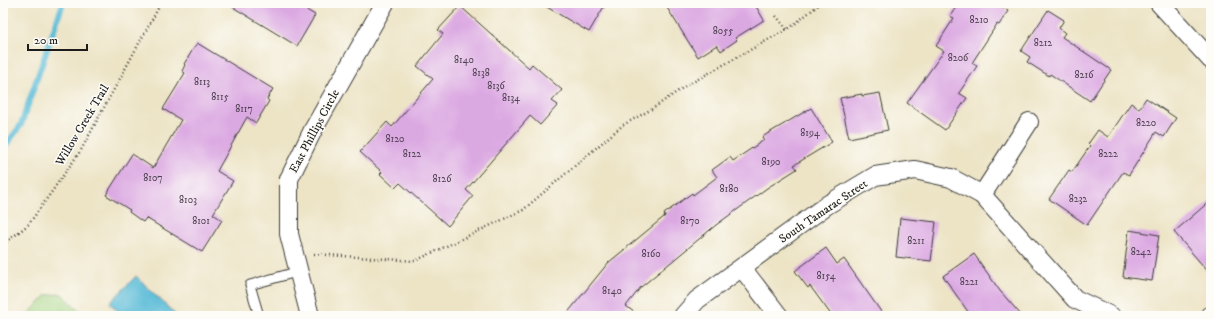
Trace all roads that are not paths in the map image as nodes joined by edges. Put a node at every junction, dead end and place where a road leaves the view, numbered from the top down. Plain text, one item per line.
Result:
1 (385, 3) edge
2 (1158, 3) edge
3 (1211, 60) edge
4 (1029, 122) dead end
5 (982, 195) junction
6 (298, 264) junction
7 (742, 268) junction
8 (259, 316) edge
9 (310, 316) edge
10 (683, 316) edge
11 (779, 316) edge
12 (1111, 316) edge

1 - 6 street, East Phillips Circle
2 - 3 street
4 - 5 street
5 - 7 street, South Tamarac Street
5 - 12 street, South Tamarac Street
6 - 8 lane
6 - 9 street, East Phillips Circle
7 - 10 street, South Tamarac Street
7 - 11 street

